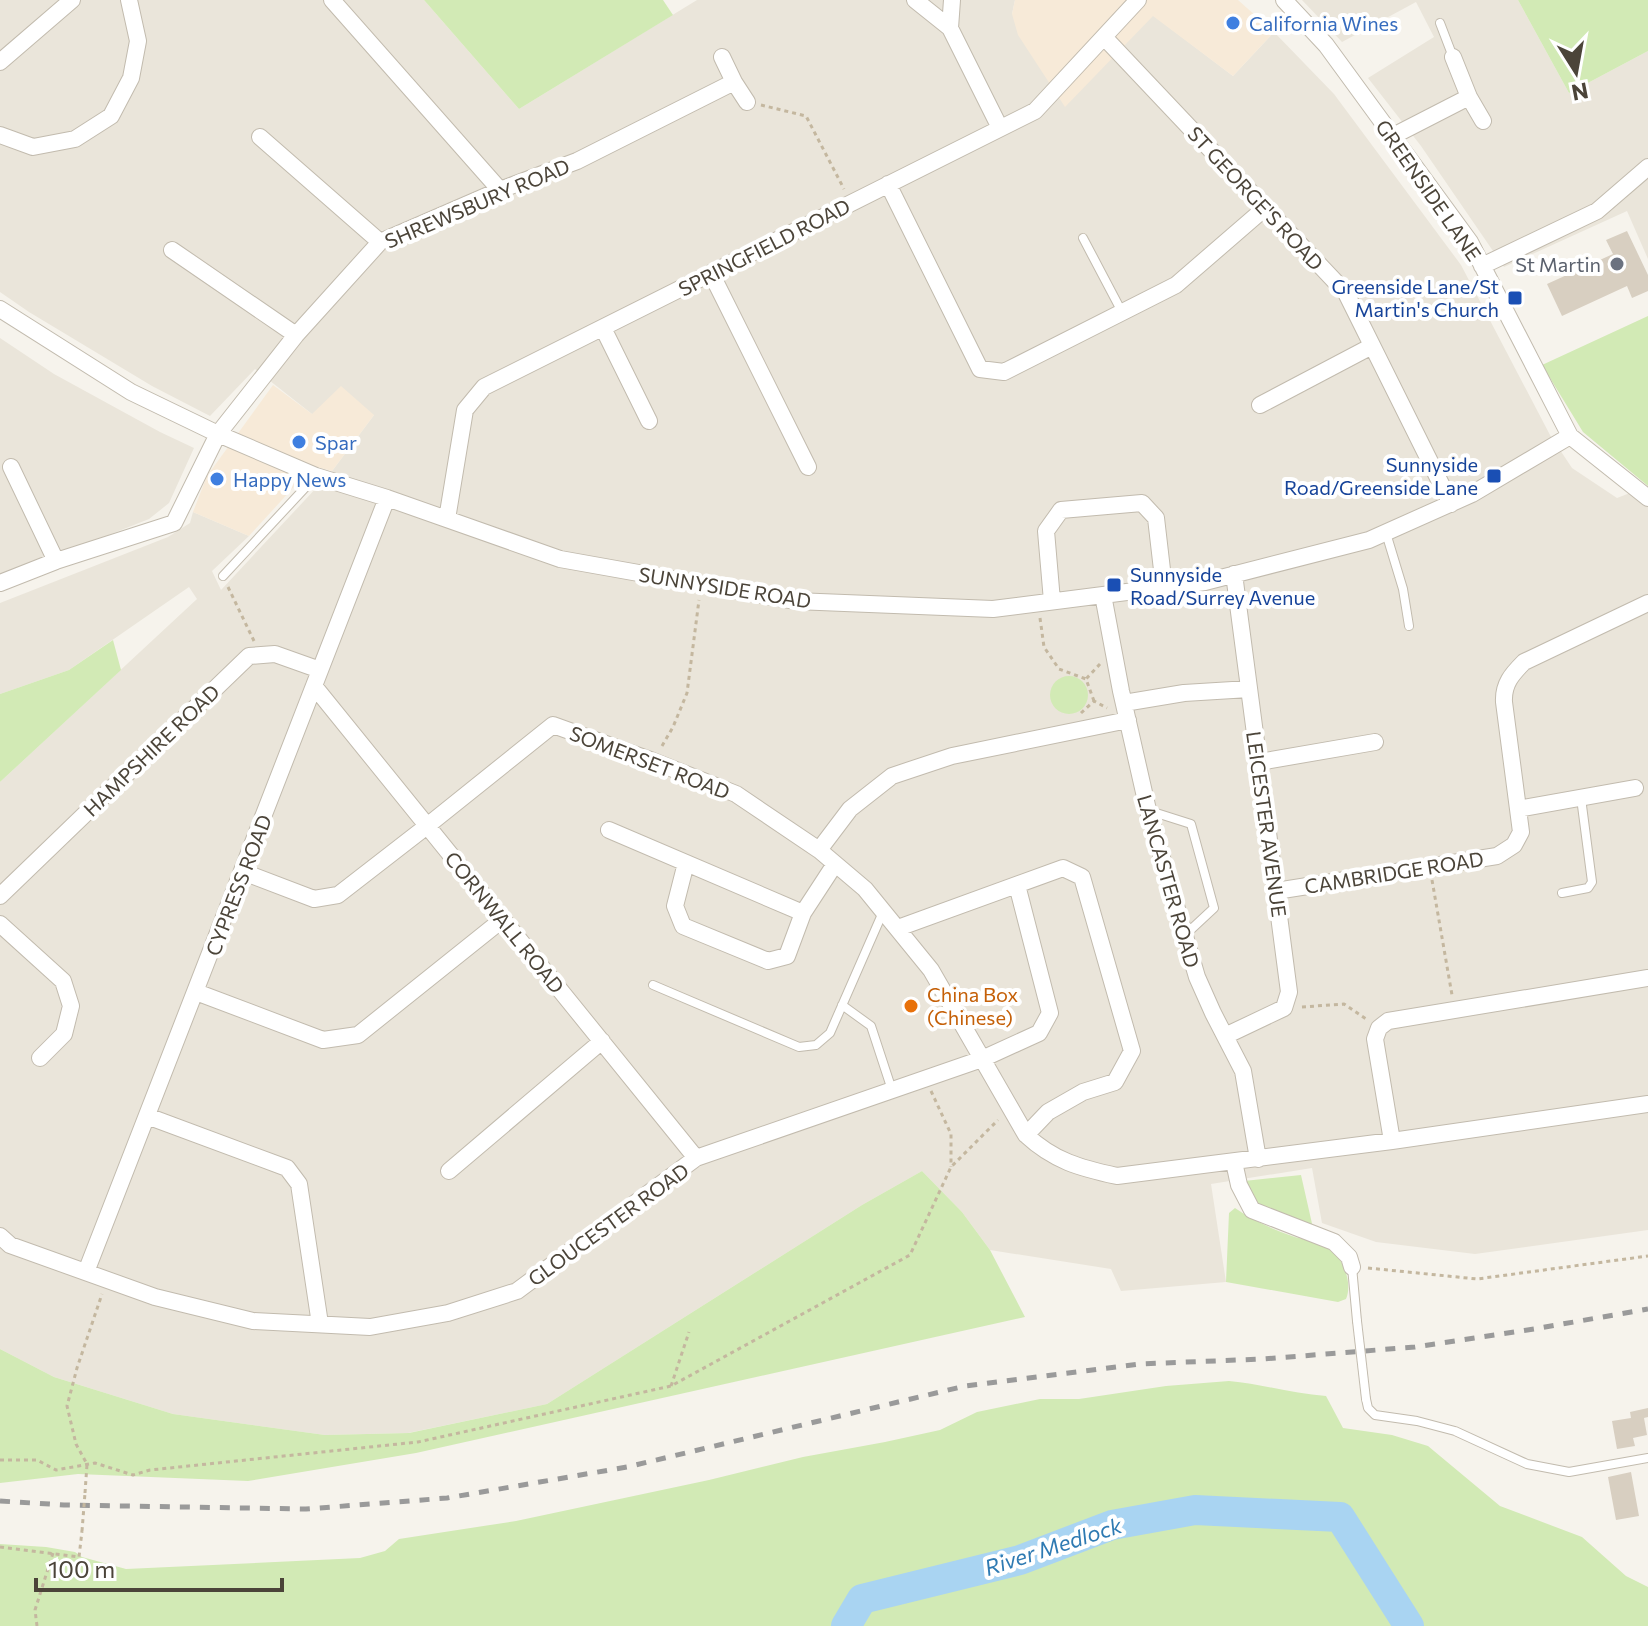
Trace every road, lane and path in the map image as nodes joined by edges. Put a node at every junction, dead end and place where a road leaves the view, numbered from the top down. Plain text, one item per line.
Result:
1 (72, 0) edge
2 (129, 0) edge
3 (332, 0) edge
4 (915, 0) edge
5 (952, 0) edge
6 (1138, 0) edge
7 (1289, 1) edge
8 (1440, 23) dead end
9 (950, 28) junction
10 (1104, 37) junction
11 (722, 57) dead end
12 (1453, 57) joint
13 (0, 62) edge
14 (734, 82) junction
15 (1469, 97) junction
16 (747, 102) joint
17 (1483, 121) dead end
18 (1000, 128) junction
19 (0, 135) edge
20 (1393, 136) junction
21 (260, 137) dead end
22 (1648, 167) edge
23 (888, 184) junction
24 (500, 190) junction
25 (852, 203) junction
26 (1265, 208) junction
27 (1083, 238) dead end
28 (380, 242) junction
29 (172, 250) dead end
30 (1482, 266) junction
31 (711, 273) junction
32 (0, 309) edge
33 (1122, 312) junction
34 (603, 328) junction
35 (296, 335) junction
36 (1372, 346) junction
37 (1260, 405) dead end
38 (649, 421) dead end
39 (218, 434) junction
40 (1570, 436) junction
41 (11, 467) dead end
42 (808, 467) dead end
43 (316, 476) junction
44 (387, 498) junction
45 (1648, 498) edge
46 (1451, 504) junction
47 (447, 519) junction
48 (1386, 532) junction
49 (56, 561) junction
50 (1234, 574) junction
51 (223, 576) joint
52 (0, 583) edge
53 (701, 584) junction
54 (1164, 587) junction
55 (1103, 595) junction
56 (1045, 602) junction
57 (1648, 603) edge
58 (1409, 626) dead end
59 (1114, 651) junction
60 (261, 655) junction
61 (317, 678) junction
62 (1086, 679) junction
63 (1249, 689) junction
64 (1094, 701) dead end
65 (1126, 711) junction
66 (1375, 742) dead end
67 (653, 761) junction
68 (1259, 762) junction
69 (1635, 788) dead end
70 (1581, 797) junction
71 (1518, 809) junction
72 (1148, 810) junction
73 (427, 826) junction
74 (609, 830) dead end
75 (819, 850) junction
76 (686, 863) junction
77 (835, 864) junction
78 (1430, 866) junction
79 (243, 872) junction
80 (1017, 885) junction
81 (1276, 891) junction
82 (1562, 893) dead end
83 (0, 896) edge
84 (883, 912) junction
85 (803, 913) junction
86 (503, 919) junction
87 (0, 924) edge
88 (898, 928) junction
89 (1184, 936) junction
90 (1648, 978) edge
91 (653, 985) dead end
92 (196, 992) junction
93 (842, 1005) junction
94 (1284, 1008) junction
95 (1454, 1011) junction
96 (1379, 1028) junction
97 (1225, 1036) junction
98 (602, 1041) junction
99 (40, 1058) dead end
100 (982, 1059) junction
101 (925, 1078) junction
102 (892, 1090) junction
103 (1648, 1104) edge
104 (1010, 1110) junction
105 (147, 1116) junction
106 (1026, 1135) junction
107 (1392, 1141) junction
108 (696, 1158) junction
109 (1258, 1159) junction
110 (1234, 1162) junction
111 (951, 1167) junction
112 (449, 1171) dead end
113 (0, 1236) edge
114 (1648, 1256) edge
115 (1352, 1267) junction
116 (86, 1272) junction
117 (107, 1279) junction
118 (320, 1324) junction
119 (689, 1332) dead end
120 (671, 1386) junction
121 (1648, 1458) edge
122 (0, 1460) edge
123 (87, 1464) junction
124 (0, 1547) edge
125 (53, 1553) junction
126 (37, 1626) edge

1 - 13 street
2 - 19 street
3 - 24 street
4 - 9 street
5 - 9 street
6 - 10 street, SPRINGFIELD ROAD
7 - 20 street, GREENSIDE LANE
8 - 12 lane
9 - 18 street
10 - 18 street, SPRINGFIELD ROAD
10 - 26 street, ST GEORGE'S ROAD
11 - 14 street
12 - 15 street
14 - 16 street
14 - 24 street, SHREWSBURY ROAD
15 - 17 street
15 - 20 street
16 - 25 path
18 - 23 street, SPRINGFIELD ROAD
20 - 30 street, GREENSIDE LANE
21 - 28 street
22 - 30 street
23 - 25 street, SPRINGFIELD ROAD
23 - 33 street
24 - 28 street, SHREWSBURY ROAD
25 - 31 street, SPRINGFIELD ROAD
26 - 33 street
26 - 36 street, ST GEORGE'S ROAD
27 - 33 lane
28 - 35 street, SHREWSBURY ROAD
29 - 35 street
30 - 40 street, GREENSIDE LANE
31 - 34 street, SPRINGFIELD ROAD
31 - 42 street
32 - 39 street, SUNNYSIDE ROAD
34 - 38 street
34 - 47 street, SPRINGFIELD ROAD
35 - 39 street, SHREWSBURY ROAD
36 - 37 street
36 - 46 street, ST GEORGE'S ROAD
39 - 43 street, SUNNYSIDE ROAD
39 - 49 street, SHREWSBURY ROAD
40 - 45 street, GREENSIDE LANE
40 - 46 street, SUNNYSIDE ROAD
41 - 49 street
43 - 44 street, SUNNYSIDE ROAD
43 - 51 lane
44 - 47 street, SUNNYSIDE ROAD
44 - 61 street, CYPRESS ROAD
46 - 48 street, SUNNYSIDE ROAD
47 - 53 street, SUNNYSIDE ROAD
48 - 50 street, SUNNYSIDE ROAD
48 - 58 lane
49 - 52 street, SHREWSBURY ROAD
50 - 54 street, SUNNYSIDE ROAD
50 - 63 street, LEICESTER AVENUE
51 - 60 path
53 - 56 street, SUNNYSIDE ROAD
53 - 67 path
54 - 55 street, SUNNYSIDE ROAD
54 - 56 street
55 - 56 street, SUNNYSIDE ROAD
55 - 59 street, LANCASTER ROAD
56 - 62 path
57 - 71 street, CAMBRIDGE ROAD
59 - 62 path
59 - 65 street, LANCASTER ROAD
60 - 61 street
60 - 83 street, HAMPSHIRE ROAD
61 - 73 street, CORNWALL ROAD
61 - 79 street, CYPRESS ROAD
62 - 64 path
63 - 65 street
63 - 68 street, LEICESTER AVENUE
65 - 72 street, LANCASTER ROAD
65 - 75 street
66 - 68 street
67 - 73 street, SOMERSET ROAD
67 - 75 street, SOMERSET ROAD
68 - 81 street, LEICESTER AVENUE
69 - 70 street
70 - 71 street
70 - 82 lane
71 - 78 street, CAMBRIDGE ROAD
72 - 89 street, LANCASTER ROAD
72 - 89 lane
73 - 79 street, SOMERSET ROAD
73 - 86 street, CORNWALL ROAD
74 - 76 street
75 - 77 street, SOMERSET ROAD
76 - 85 street
76 - 85 street
77 - 84 street, SOMERSET ROAD
77 - 85 street
78 - 81 street, CAMBRIDGE ROAD
78 - 95 path
79 - 92 street, CYPRESS ROAD
80 - 88 street
80 - 100 street, GLOUCESTER ROAD
80 - 106 street
81 - 94 street, LEICESTER AVENUE
84 - 88 street, SOMERSET ROAD
84 - 93 lane
86 - 92 street
86 - 98 street, CORNWALL ROAD
87 - 99 street
88 - 100 street, SOMERSET ROAD
89 - 97 street, LANCASTER ROAD
90 - 95 street
91 - 93 lane
92 - 105 street, CYPRESS ROAD
93 - 102 lane
94 - 96 path
94 - 97 street
95 - 96 street
96 - 107 street
97 - 109 street, LANCASTER ROAD
98 - 108 street, CORNWALL ROAD
98 - 112 street
100 - 101 street, GLOUCESTER ROAD
100 - 104 street, SOMERSET ROAD
101 - 102 street, GLOUCESTER ROAD
101 - 111 path
102 - 108 street, GLOUCESTER ROAD
103 - 107 street, SOMERSET ROAD
104 - 106 street, SOMERSET ROAD
104 - 111 path
105 - 116 street, CYPRESS ROAD
105 - 118 street
106 - 110 street, SOMERSET ROAD
107 - 109 street, SOMERSET ROAD
108 - 118 street, GLOUCESTER ROAD
109 - 110 street, SOMERSET ROAD
110 - 115 street
111 - 120 path
113 - 116 street
114 - 115 path
115 - 121 lane, bridge
116 - 117 street, GLOUCESTER ROAD
117 - 118 street, GLOUCESTER ROAD
117 - 123 path
119 - 120 path
120 - 123 path
122 - 123 path
123 - 125 path, bridge
124 - 125 path
125 - 126 path

